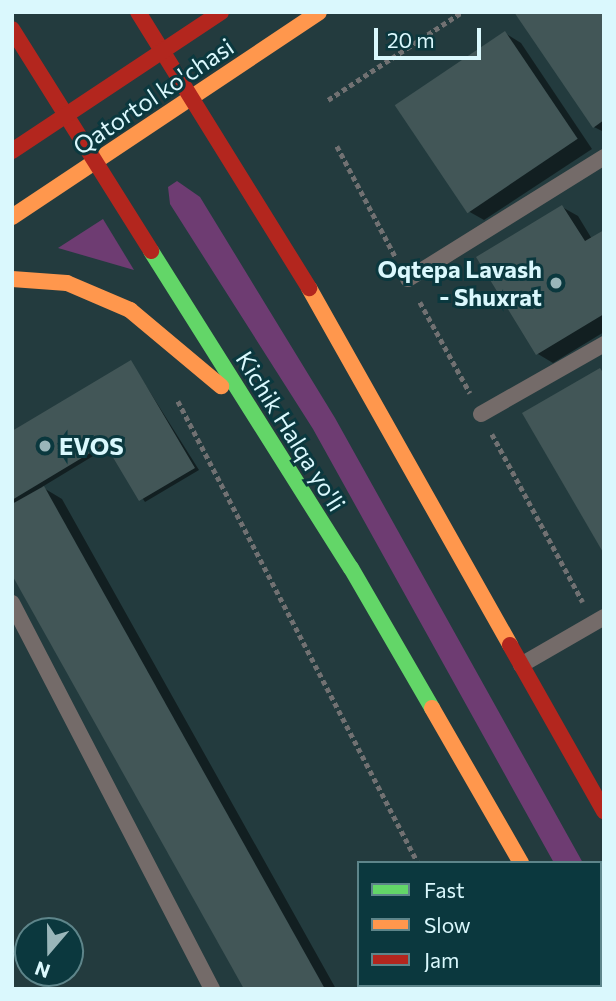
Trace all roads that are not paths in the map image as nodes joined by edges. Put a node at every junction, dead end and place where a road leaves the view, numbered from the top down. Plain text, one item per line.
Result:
1 (138, 12) edge
2 (221, 12) edge
3 (318, 12) edge
4 (12, 29) edge
5 (163, 51) junction
6 (192, 98) junction
7 (66, 115) junction
8 (12, 151) edge
9 (604, 158) edge
10 (96, 162) junction
11 (12, 217) edge
12 (12, 279) edge
13 (408, 279) dead end
14 (604, 344) edge
15 (252, 411) junction
16 (481, 414) dead end
17 (12, 603) edge
18 (604, 617) edge
19 (521, 665) junction
20 (604, 811) edge
21 (520, 861) edge
22 (212, 989) edge

1 - 5 main road
2 - 5 main road, Qatortol ko'chasi
3 - 6 main road, Qatortol ko'chasi
4 - 7 main road, Kichik Halqa yo'li
5 - 6 main road
5 - 7 main road, Qatortol ko'chasi
6 - 10 main road, Qatortol ko'chasi
6 - 19 main road
7 - 8 main road, Qatortol ko'chasi
7 - 10 main road, Kichik Halqa yo'li
9 - 13 lane
10 - 11 main road, Qatortol ko'chasi
10 - 15 main road, Kichik Halqa yo'li
12 - 15 main road
14 - 16 lane
15 - 21 main road, Kichik Halqa yo'li
17 - 22 lane
18 - 19 lane
19 - 20 main road

